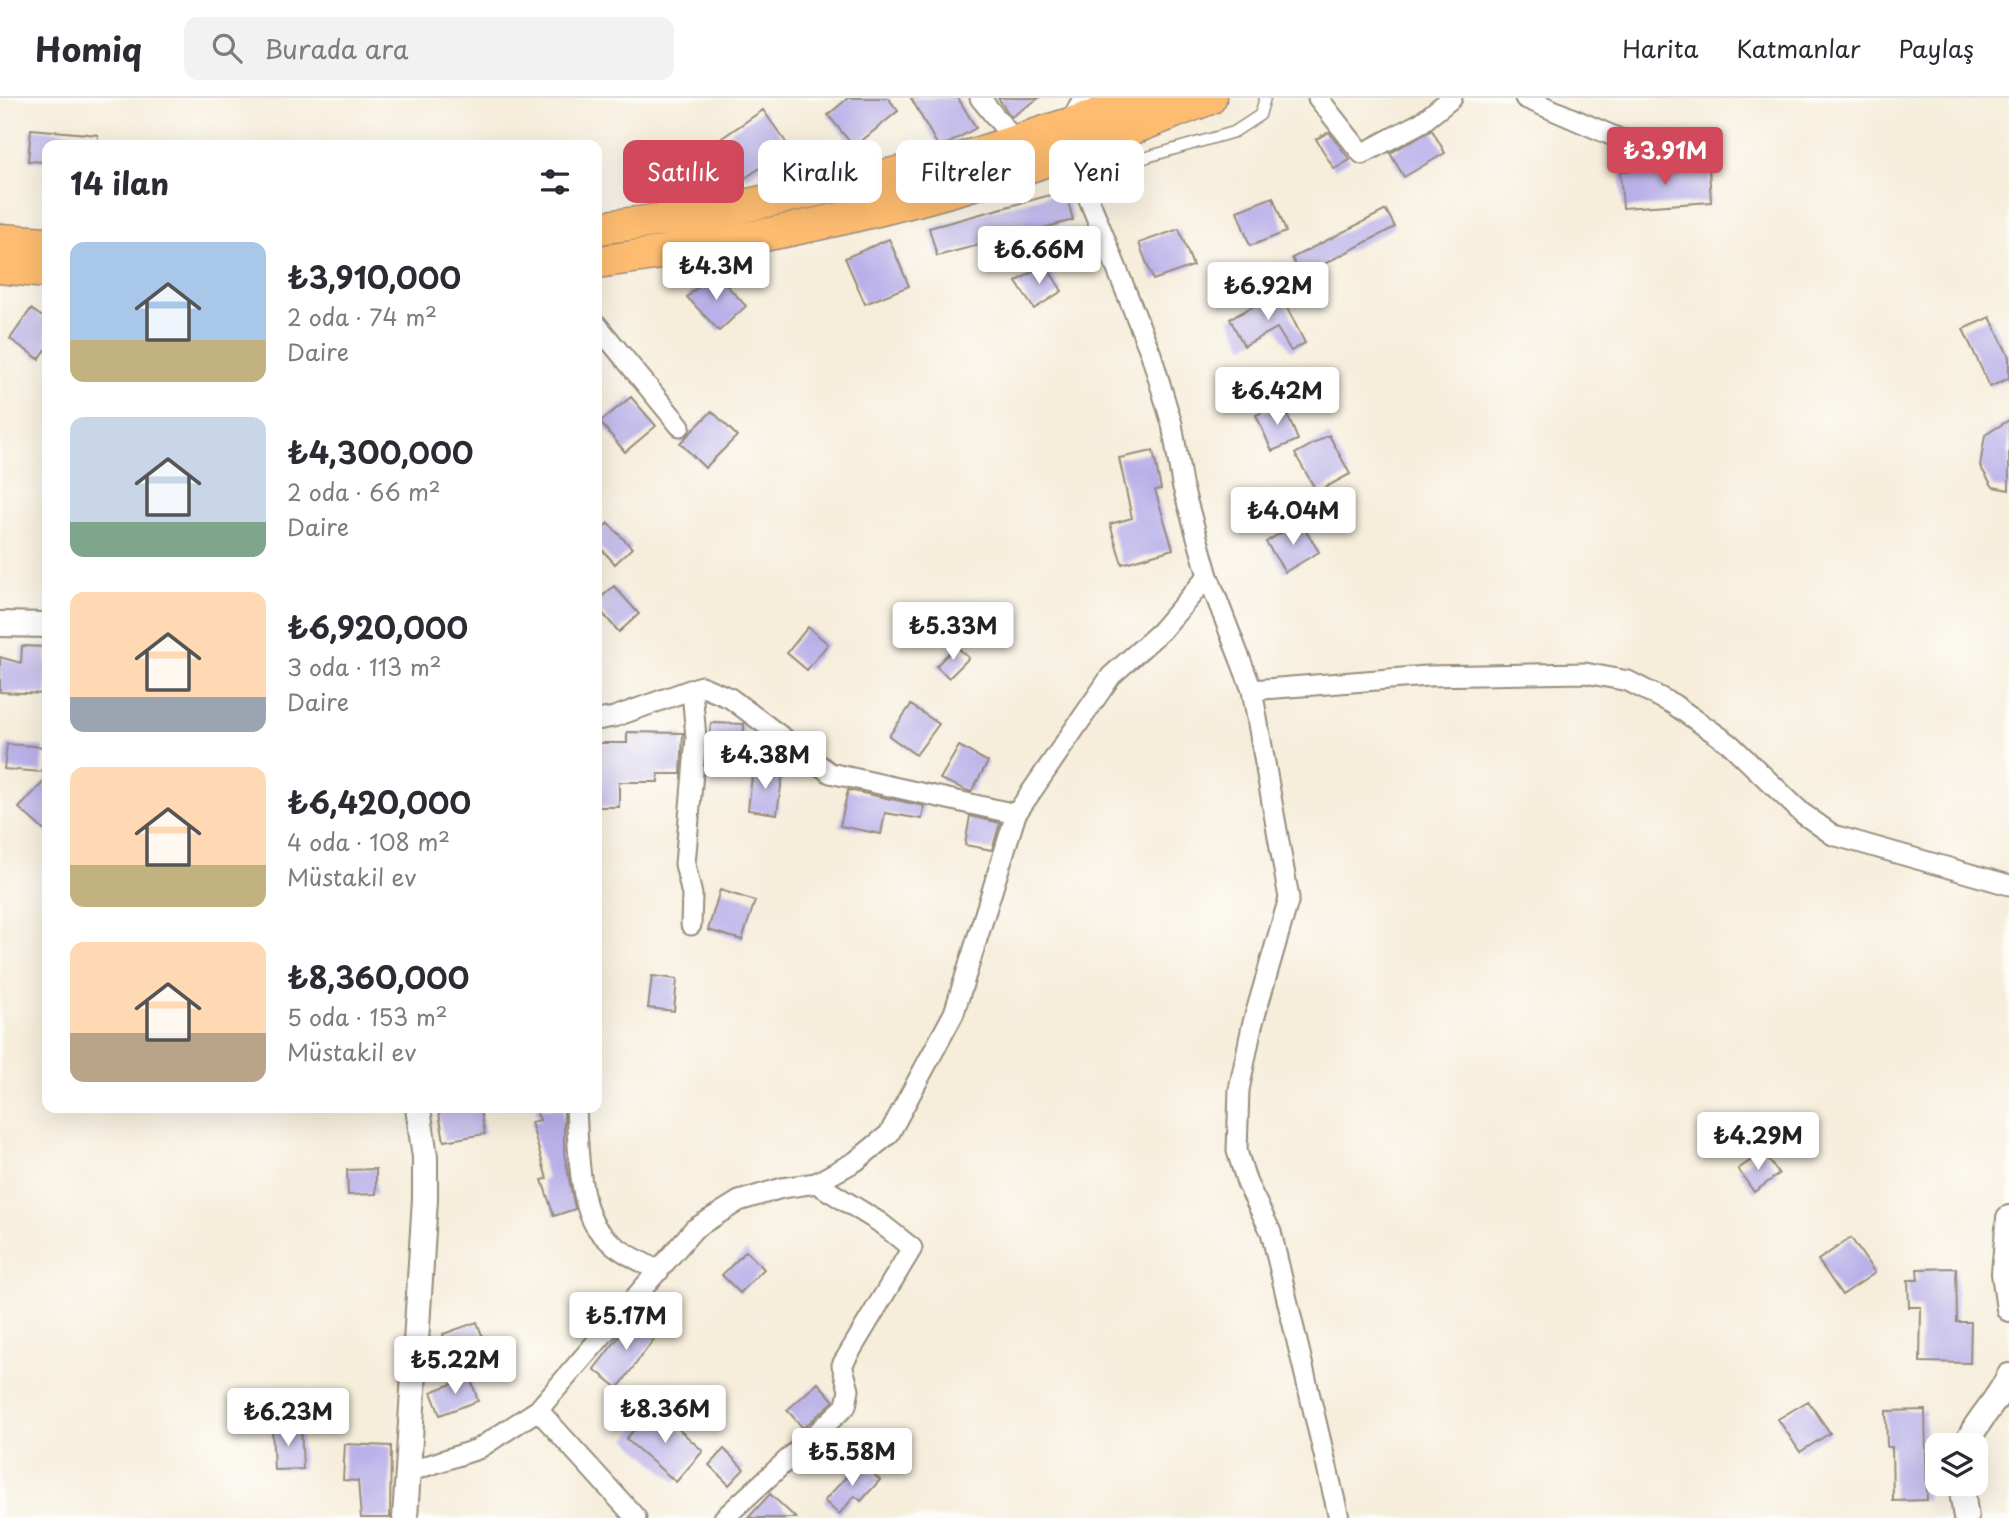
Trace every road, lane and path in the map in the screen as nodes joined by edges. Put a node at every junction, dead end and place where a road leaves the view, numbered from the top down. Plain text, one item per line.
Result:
1 (980, 98) edge
2 (1083, 98) edge
3 (1151, 98) edge
4 (1210, 98) edge
5 (1265, 98) edge
6 (1318, 98) edge
7 (1452, 98) edge
8 (1525, 98) edge
9 (1069, 139) junction
10 (1014, 140) edge
11 (1035, 141) edge
12 (1634, 145) dead end
13 (896, 174) edge
14 (602, 227) edge
15 (0, 240) edge
16 (42, 243) edge
17 (602, 264) edge
18 (0, 267) edge
19 (42, 271) edge
20 (602, 331) edge
21 (680, 426) dead end
22 (1208, 576) junction
23 (0, 624) edge
24 (42, 625) edge
25 (692, 690) junction
26 (1252, 690) junction
27 (602, 719) edge
28 (1016, 814) junction
29 (2009, 886) edge
30 (691, 925) dead end
31 (419, 1113) edge
32 (576, 1113) edge
33 (816, 1183) junction
34 (2009, 1218) edge
35 (659, 1271) junction
36 (2009, 1309) edge
37 (2009, 1376) edge
38 (538, 1410) junction
39 (1971, 1433) edge
40 (408, 1472) junction
41 (1963, 1496) edge
42 (405, 1518) edge
43 (636, 1518) edge
44 (724, 1518) edge
45 (1339, 1518) edge
46 (1966, 1518) edge

1 - 10 street
2 - 9 street
3 - 9 highway
4 - 9 highway
5 - 9 lane
6 - 7 street
8 - 12 street
9 - 11 highway
9 - 17 highway
9 - 22 street
13 - 14 highway
15 - 16 highway
18 - 19 highway
20 - 21 street
22 - 26 street
22 - 28 street
23 - 24 street
25 - 27 street
25 - 28 street
25 - 30 street
26 - 29 street
26 - 45 street
28 - 33 street
31 - 40 street
32 - 35 street
33 - 35 street
33 - 44 street
34 - 36 street
35 - 38 street
37 - 39 street
38 - 40 street
38 - 43 street
40 - 42 street
41 - 46 street

